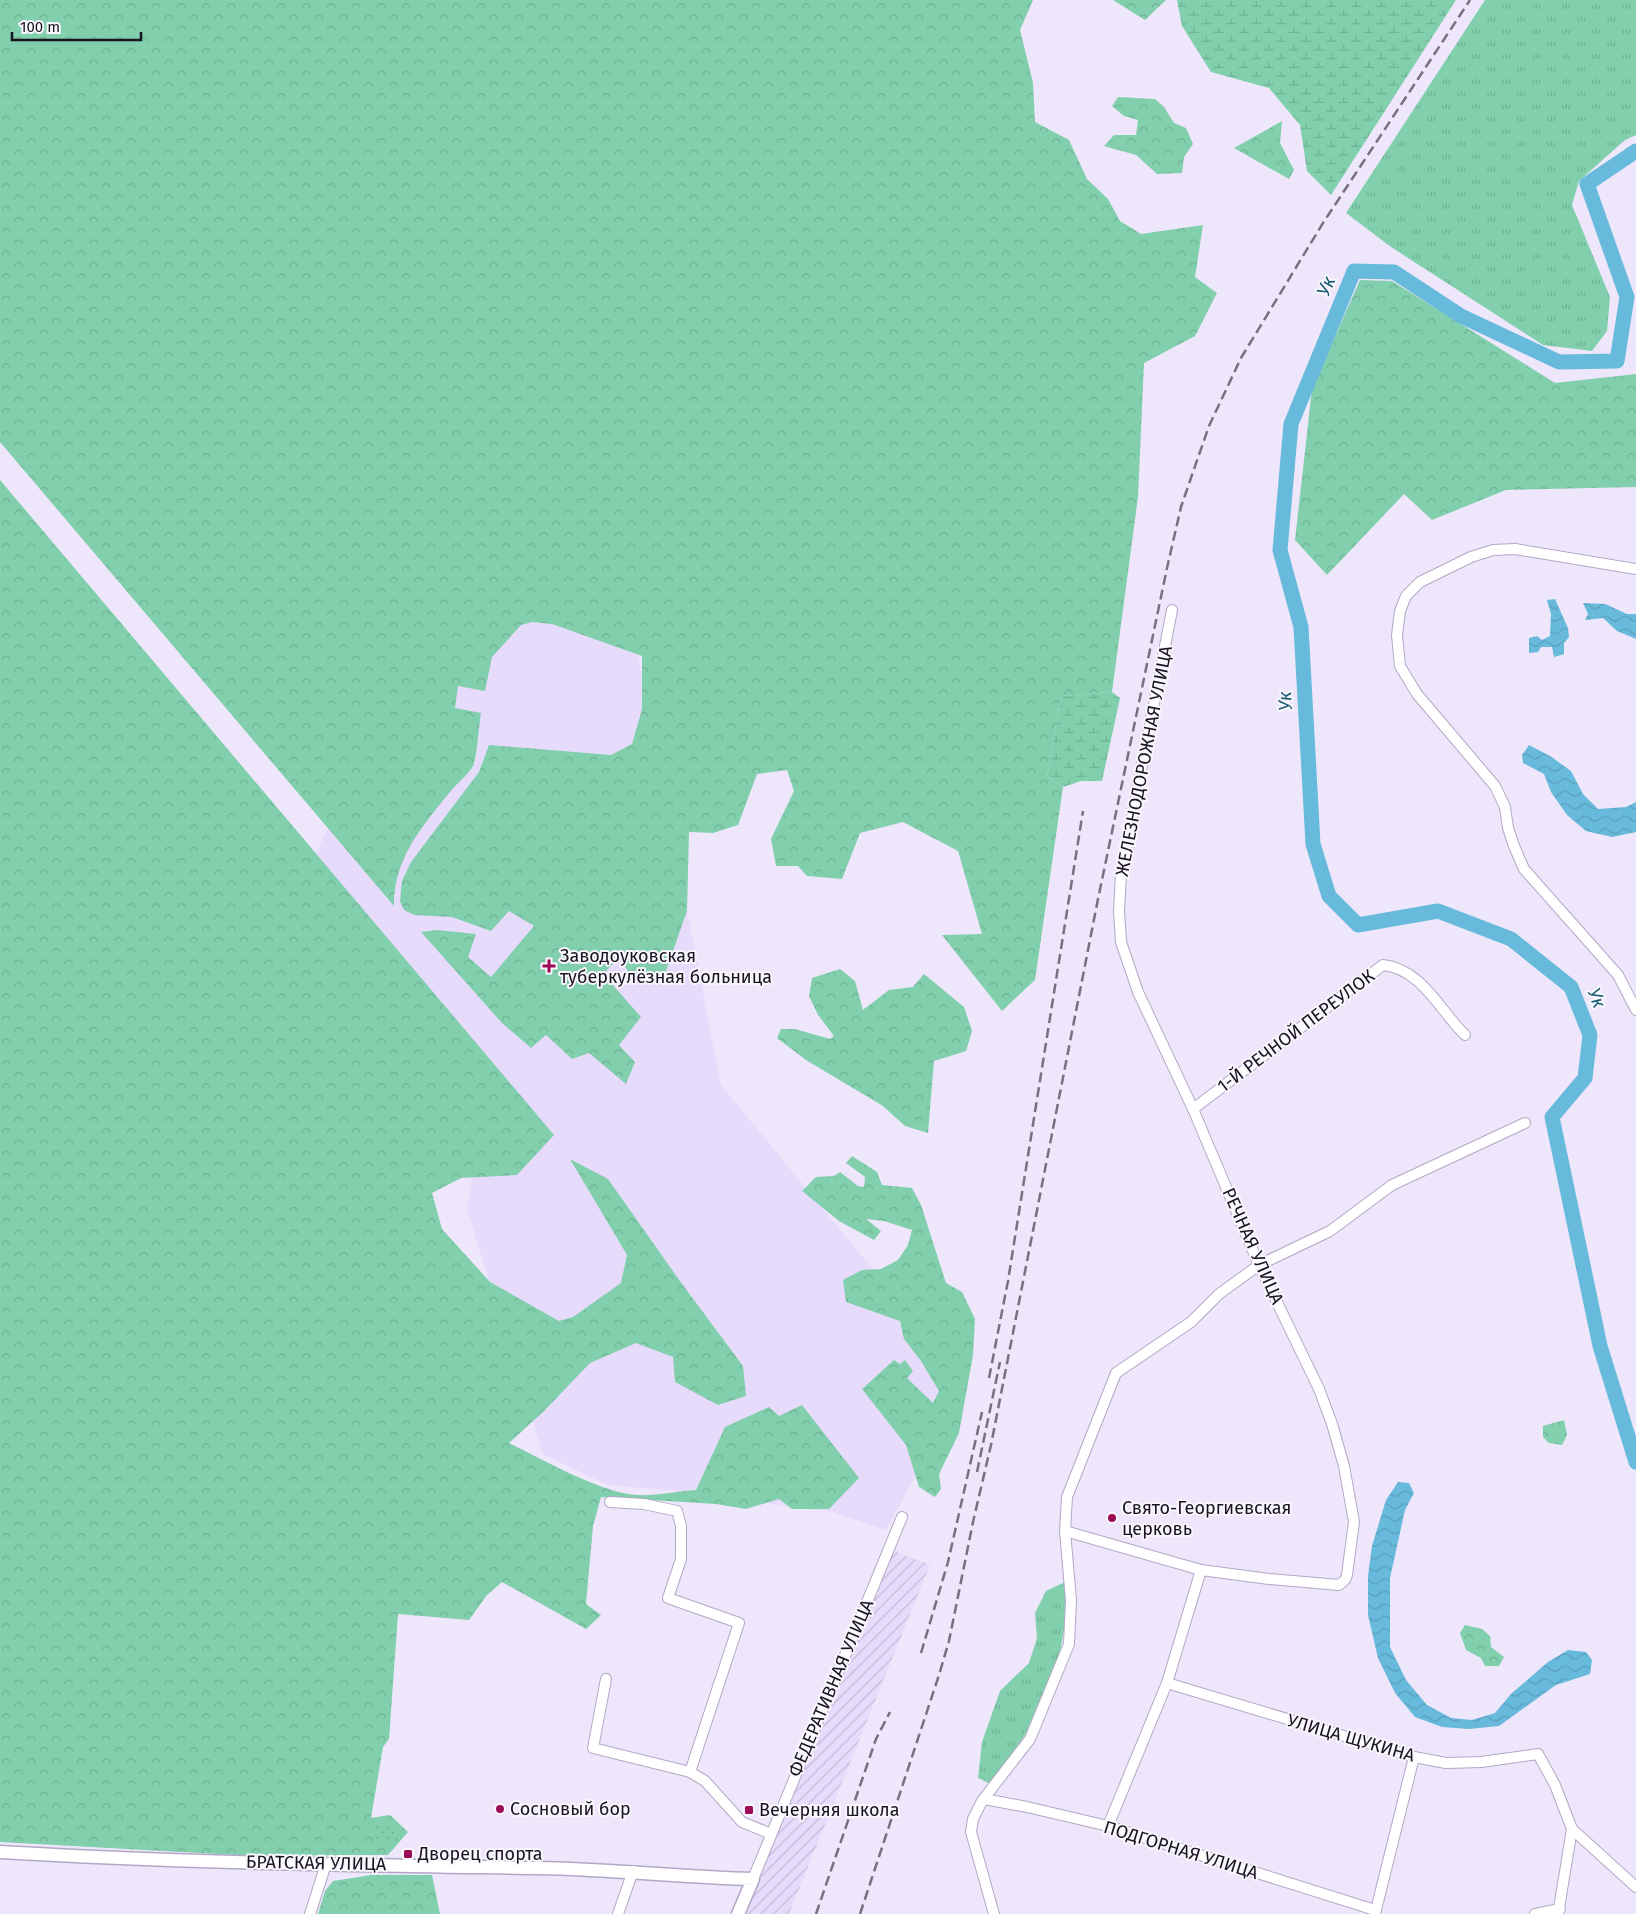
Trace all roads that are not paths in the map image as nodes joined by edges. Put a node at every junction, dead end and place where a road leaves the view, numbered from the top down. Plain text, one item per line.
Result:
1 (1636, 569) edge
2 (1172, 610) dead end
3 (1119, 911) joint
4 (1636, 1010) edge
5 (1465, 1035) dead end
6 (1193, 1109) junction
7 (1525, 1123) dead end
8 (1259, 1265) junction
9 (610, 1502) dead end
10 (902, 1518) dead end
11 (1065, 1531) junction
12 (1200, 1570) junction
13 (606, 1679) dead end
14 (1167, 1683) junction
15 (1414, 1757) junction
16 (690, 1772) junction
17 (984, 1800) junction
18 (1108, 1826) junction
19 (1572, 1829) junction
20 (771, 1834) junction
21 (0, 1852) edge
22 (326, 1864) junction
23 (633, 1871) junction
24 (753, 1879) junction
25 (1636, 1887) edge
26 (1375, 1912) edge
27 (1559, 1912) edge
28 (310, 1914) edge
29 (618, 1914) edge
30 (738, 1914) edge
31 (994, 1914) edge
32 (1535, 1914) edge

1 - 4 street
2 - 3 street, ЖЕЛЕЗНОДОРОЖНАЯ УЛИЦА
3 - 6 street, РЕЧНАЯ УЛИЦА
5 - 6 street, 1-Й РЕЧНОЙ ПЕРЕУЛОК
6 - 8 street, РЕЧНАЯ УЛИЦА
7 - 8 street
8 - 11 street
8 - 12 street, РЕЧНАЯ УЛИЦА
9 - 16 street
10 - 20 street, ФЕДЕРАТИВНАЯ УЛИЦА
11 - 12 street
11 - 17 street
12 - 14 street
13 - 16 street
14 - 15 street, УЛИЦА ЩУКИНА
14 - 18 street
15 - 19 street, УЛИЦА ЩУКИНА
15 - 26 street
16 - 20 street
17 - 18 street, ПОДГОРНАЯ УЛИЦА
17 - 31 street
18 - 26 street, ПОДГОРНАЯ УЛИЦА
19 - 25 street
19 - 27 street
20 - 24 street, ФЕДЕРАТИВНАЯ УЛИЦА
21 - 22 street, БРАТСКАЯ УЛИЦА
22 - 23 street, БРАТСКАЯ УЛИЦА
22 - 28 street
23 - 24 street, БРАТСКАЯ УЛИЦА
23 - 29 street
24 - 30 street, ФЕДЕРАТИВНАЯ УЛИЦА
27 - 32 street

